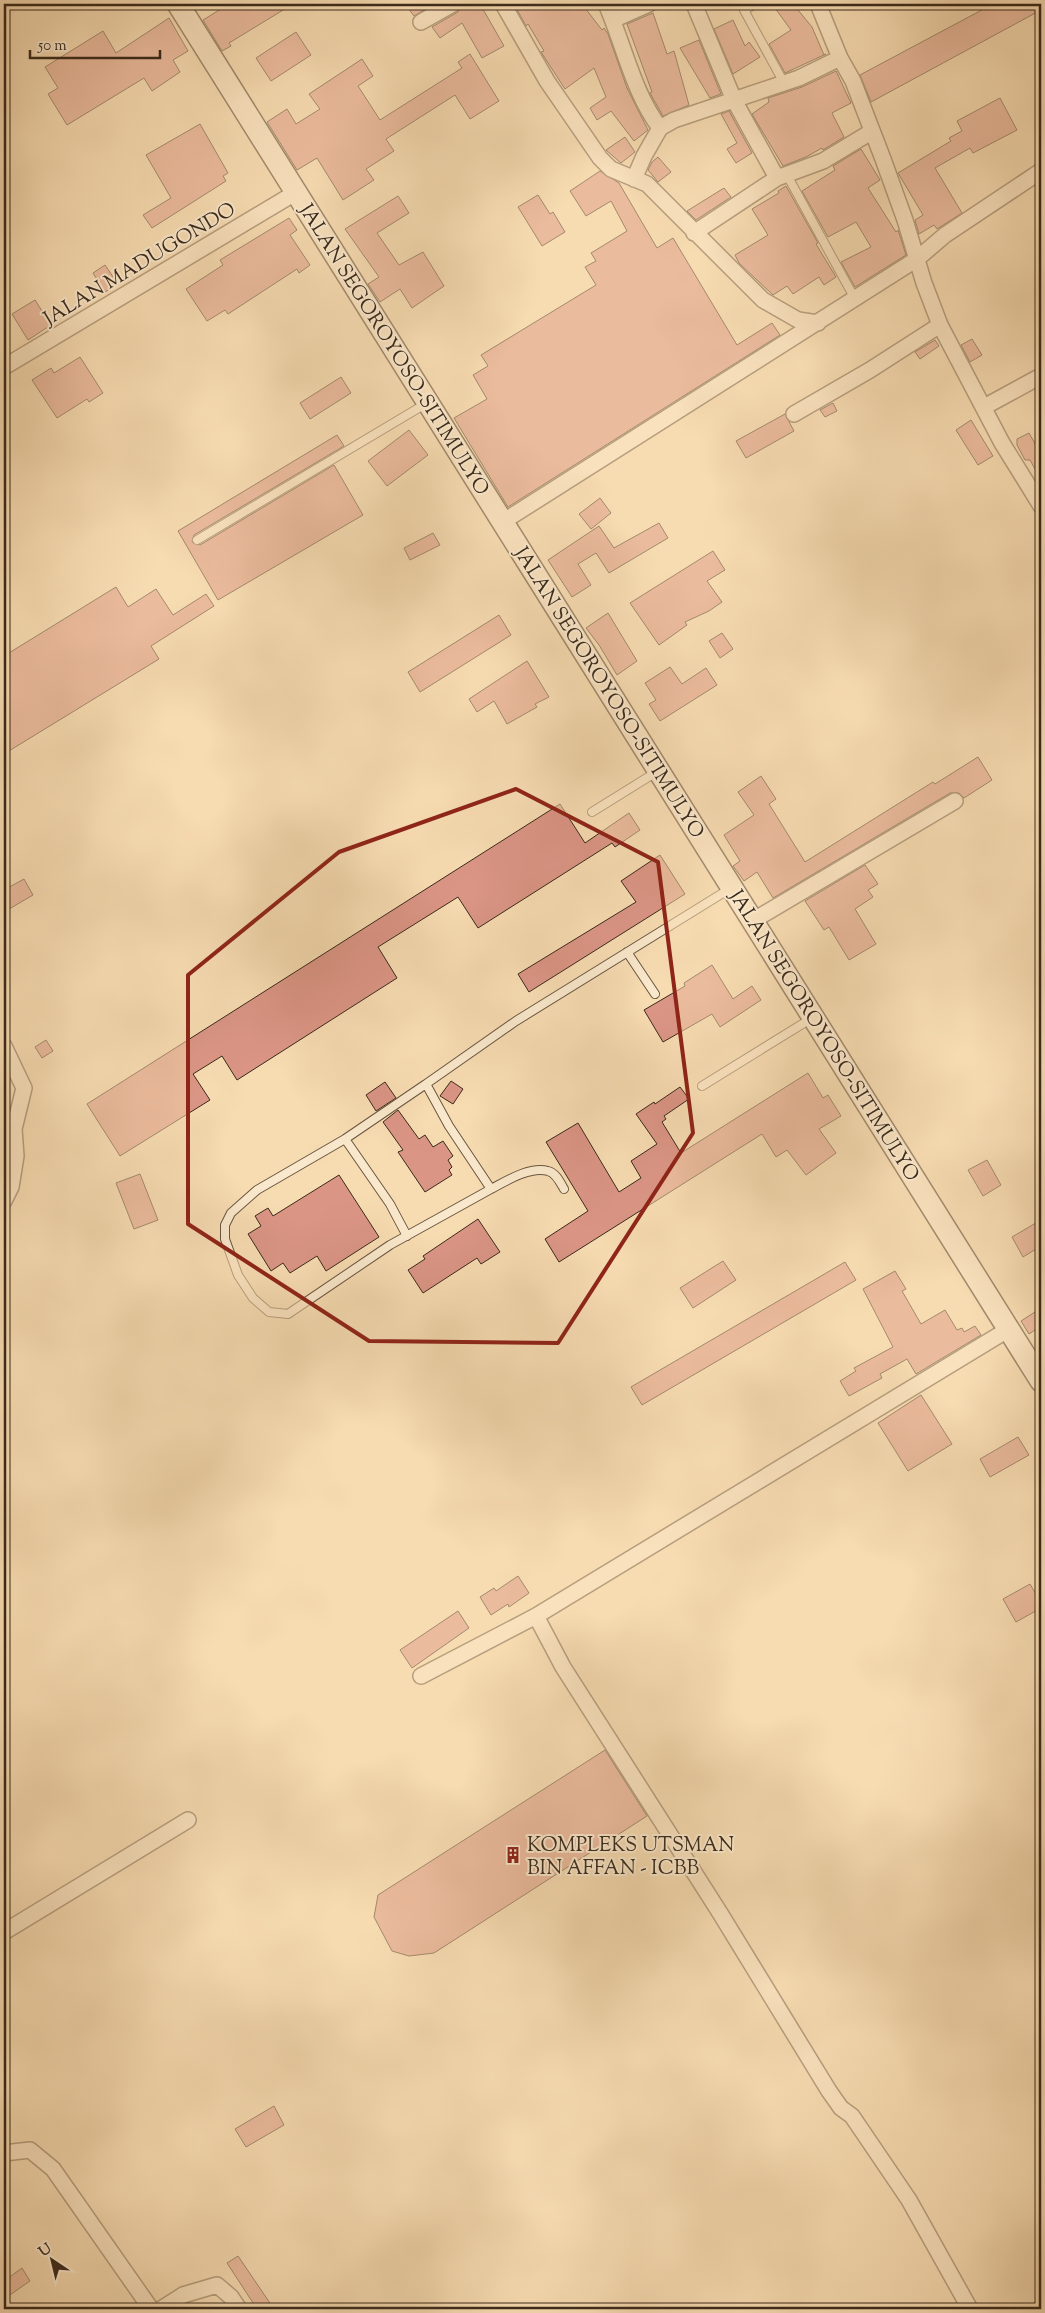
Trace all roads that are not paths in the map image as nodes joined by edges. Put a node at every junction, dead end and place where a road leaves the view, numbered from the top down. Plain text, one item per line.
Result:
1 (178, 4) edge
2 (453, 4) edge
3 (503, 4) edge
4 (606, 4) edge
5 (648, 4) edge
6 (694, 4) edge
7 (756, 4) edge
8 (818, 4) edge
9 (613, 20) junction
10 (421, 22) dead end
11 (840, 58) junction
12 (784, 83) junction
13 (734, 100) junction
14 (660, 128) junction
15 (871, 132) junction
16 (1041, 171) edge
17 (782, 177) junction
18 (634, 179) junction
19 (295, 194) junction
20 (694, 233) junction
21 (917, 259) junction
22 (855, 299) junction
23 (818, 323) junction
24 (940, 324) junction
25 (4, 367) edge
26 (1041, 376) edge
27 (429, 402) junction
28 (984, 407) junction
29 (794, 414) dead end
30 (1041, 506) edge
31 (504, 521) junction
32 (197, 540) dead end
33 (659, 770) junction
34 (955, 800) dead end
35 (592, 812) dead end
36 (732, 887) junction
37 (754, 920) junction
38 (627, 952) junction
39 (655, 994) dead end
40 (814, 1017) junction
41 (4, 1046) edge
42 (426, 1084) junction
43 (702, 1086) dead end
44 (345, 1139) junction
45 (491, 1189) junction
46 (564, 1189) dead end
47 (4, 1201) edge
48 (407, 1236) junction
49 (1009, 1329) junction
50 (1041, 1381) edge
51 (536, 1616) junction
52 (421, 1676) dead end
53 (188, 1820) dead end
54 (4, 1932) edge
55 (4, 2153) edge
56 (151, 2309) edge
57 (161, 2309) edge
58 (239, 2309) edge
59 (970, 2309) edge

1 - 19 main road, JALAN SEGOROYOSO-SITIMULYO
2 - 10 street
3 - 18 street
4 - 9 street
5 - 9 street
6 - 13 street
7 - 12 lane
8 - 11 street
9 - 14 street
11 - 12 street
11 - 15 street
12 - 13 street
13 - 14 street
13 - 17 street
14 - 18 street
15 - 17 street
15 - 21 street
16 - 21 street
17 - 20 street
17 - 22 lane
18 - 20 street
19 - 25 street, JALAN MADUGONDO
19 - 27 main road, JALAN SEGOROYOSO-SITIMULYO
20 - 23 street
21 - 22 street
21 - 24 street
22 - 23 street
23 - 31 street
24 - 28 street
24 - 29 street
26 - 28 street
27 - 31 main road, JALAN SEGOROYOSO-SITIMULYO
27 - 32 lane
28 - 30 street
31 - 33 main road, JALAN SEGOROYOSO-SITIMULYO
33 - 35 lane
33 - 36 main road, JALAN SEGOROYOSO-SITIMULYO
34 - 37 street
36 - 37 main road, JALAN SEGOROYOSO-SITIMULYO
36 - 38 lane
37 - 40 main road, JALAN SEGOROYOSO-SITIMULYO
38 - 39 lane
38 - 42 lane
40 - 43 lane
40 - 49 main road, JALAN SEGOROYOSO-SITIMULYO
41 - 47 street
42 - 44 lane
42 - 45 lane
44 - 48 lane
44 - 48 lane
45 - 46 lane
45 - 48 lane
49 - 50 main road, JALAN SEGOROYOSO-SITIMULYO
49 - 51 street
51 - 52 street
51 - 59 street
53 - 54 street
55 - 56 street
57 - 58 street

